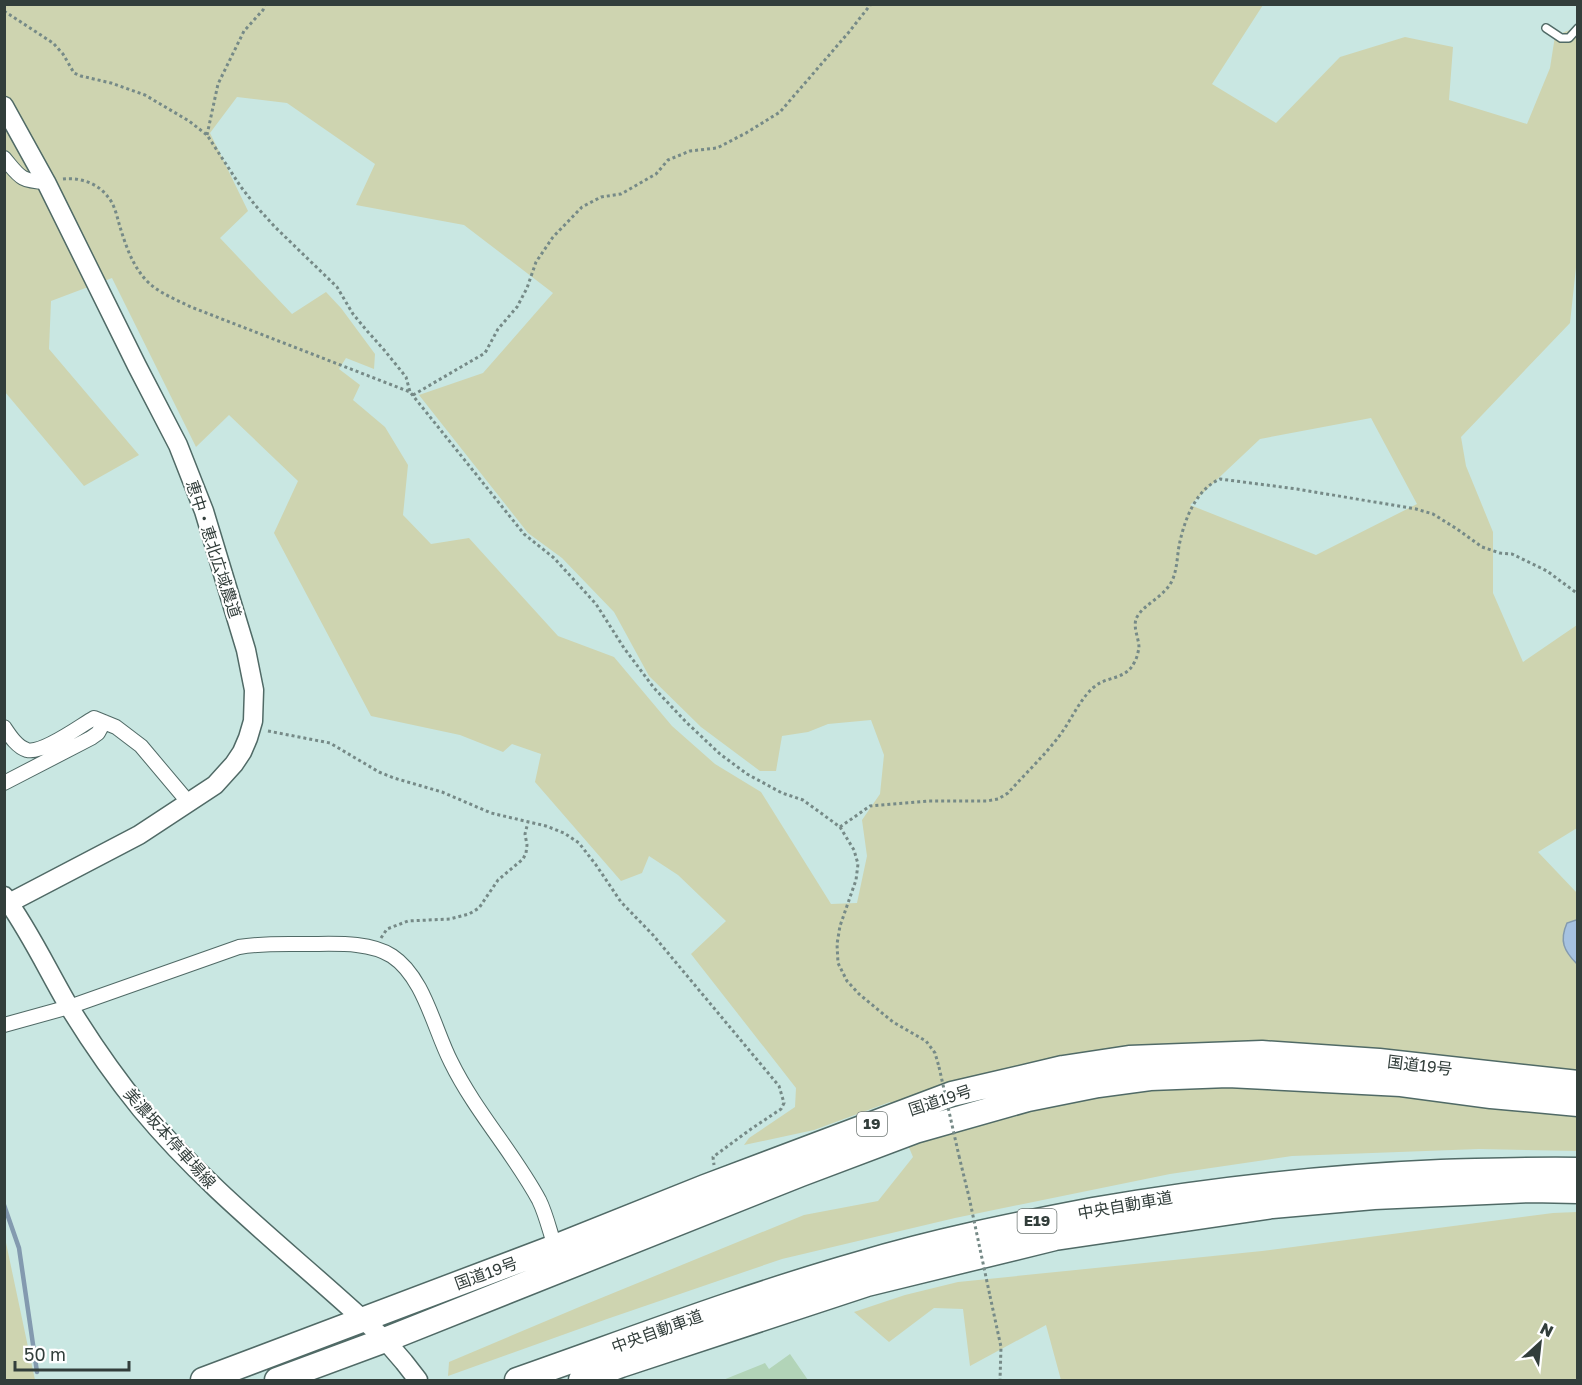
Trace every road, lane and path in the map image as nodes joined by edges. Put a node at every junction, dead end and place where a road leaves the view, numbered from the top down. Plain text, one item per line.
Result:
1 (265, 4) edge
2 (871, 4) edge
3 (4, 11) edge
4 (1546, 28) dead end
5 (1578, 28) edge
6 (4, 106) edge
7 (207, 135) junction
8 (4, 158) edge
9 (46, 182) junction
10 (411, 393) junction
11 (1578, 594) edge
12 (104, 722) junction
13 (4, 727) edge
14 (251, 727) junction
15 (4, 783) edge
16 (189, 803) junction
17 (528, 822) junction
18 (840, 827) junction
19 (7, 899) edge
20 (378, 949) junction
21 (69, 1007) junction
22 (4, 1025) edge
23 (1578, 1083) edge
24 (1578, 1104) edge
25 (1578, 1170) edge
26 (722, 1181) junction
27 (1578, 1191) edge
28 (555, 1247) junction
29 (363, 1319) junction
30 (385, 1341) junction
31 (203, 1380) edge
32 (277, 1380) edge
33 (418, 1380) edge
34 (517, 1380) edge
35 (581, 1380) edge
36 (1000, 1380) edge

1 - 7 path
2 - 10 path
3 - 7 path
4 - 5 lane
6 - 9 street, 恵中・恵北広域農道
7 - 10 path
8 - 9 street
9 - 10 path
9 - 14 street, 恵中・恵北広域農道
10 - 18 path
11 - 18 path
12 - 13 street
12 - 15 street
12 - 16 street
14 - 16 street, 恵中・恵北広域農道
14 - 17 path
16 - 19 street, 恵中・恵北広域農道
17 - 20 path
17 - 26 path
18 - 36 path, bridge
19 - 21 street, 美濃坂本停車場線
20 - 21 street
20 - 28 street
21 - 22 street
21 - 29 street, 美濃坂本停車場線
23 - 26 highway, 国道19号 / 19
24 - 30 highway, 国道19号 / 19
25 - 34 highway, 中央自動車道 / E19
26 - 28 highway, 国道19号 / 19
27 - 35 highway, 中央自動車道 / E19
28 - 29 highway, 国道19号 / 19
29 - 30 street, 美濃坂本停車場線
29 - 31 highway, 国道19号 / 19
30 - 32 highway, 国道19号 / 19
30 - 33 street, 美濃坂本停車場線

